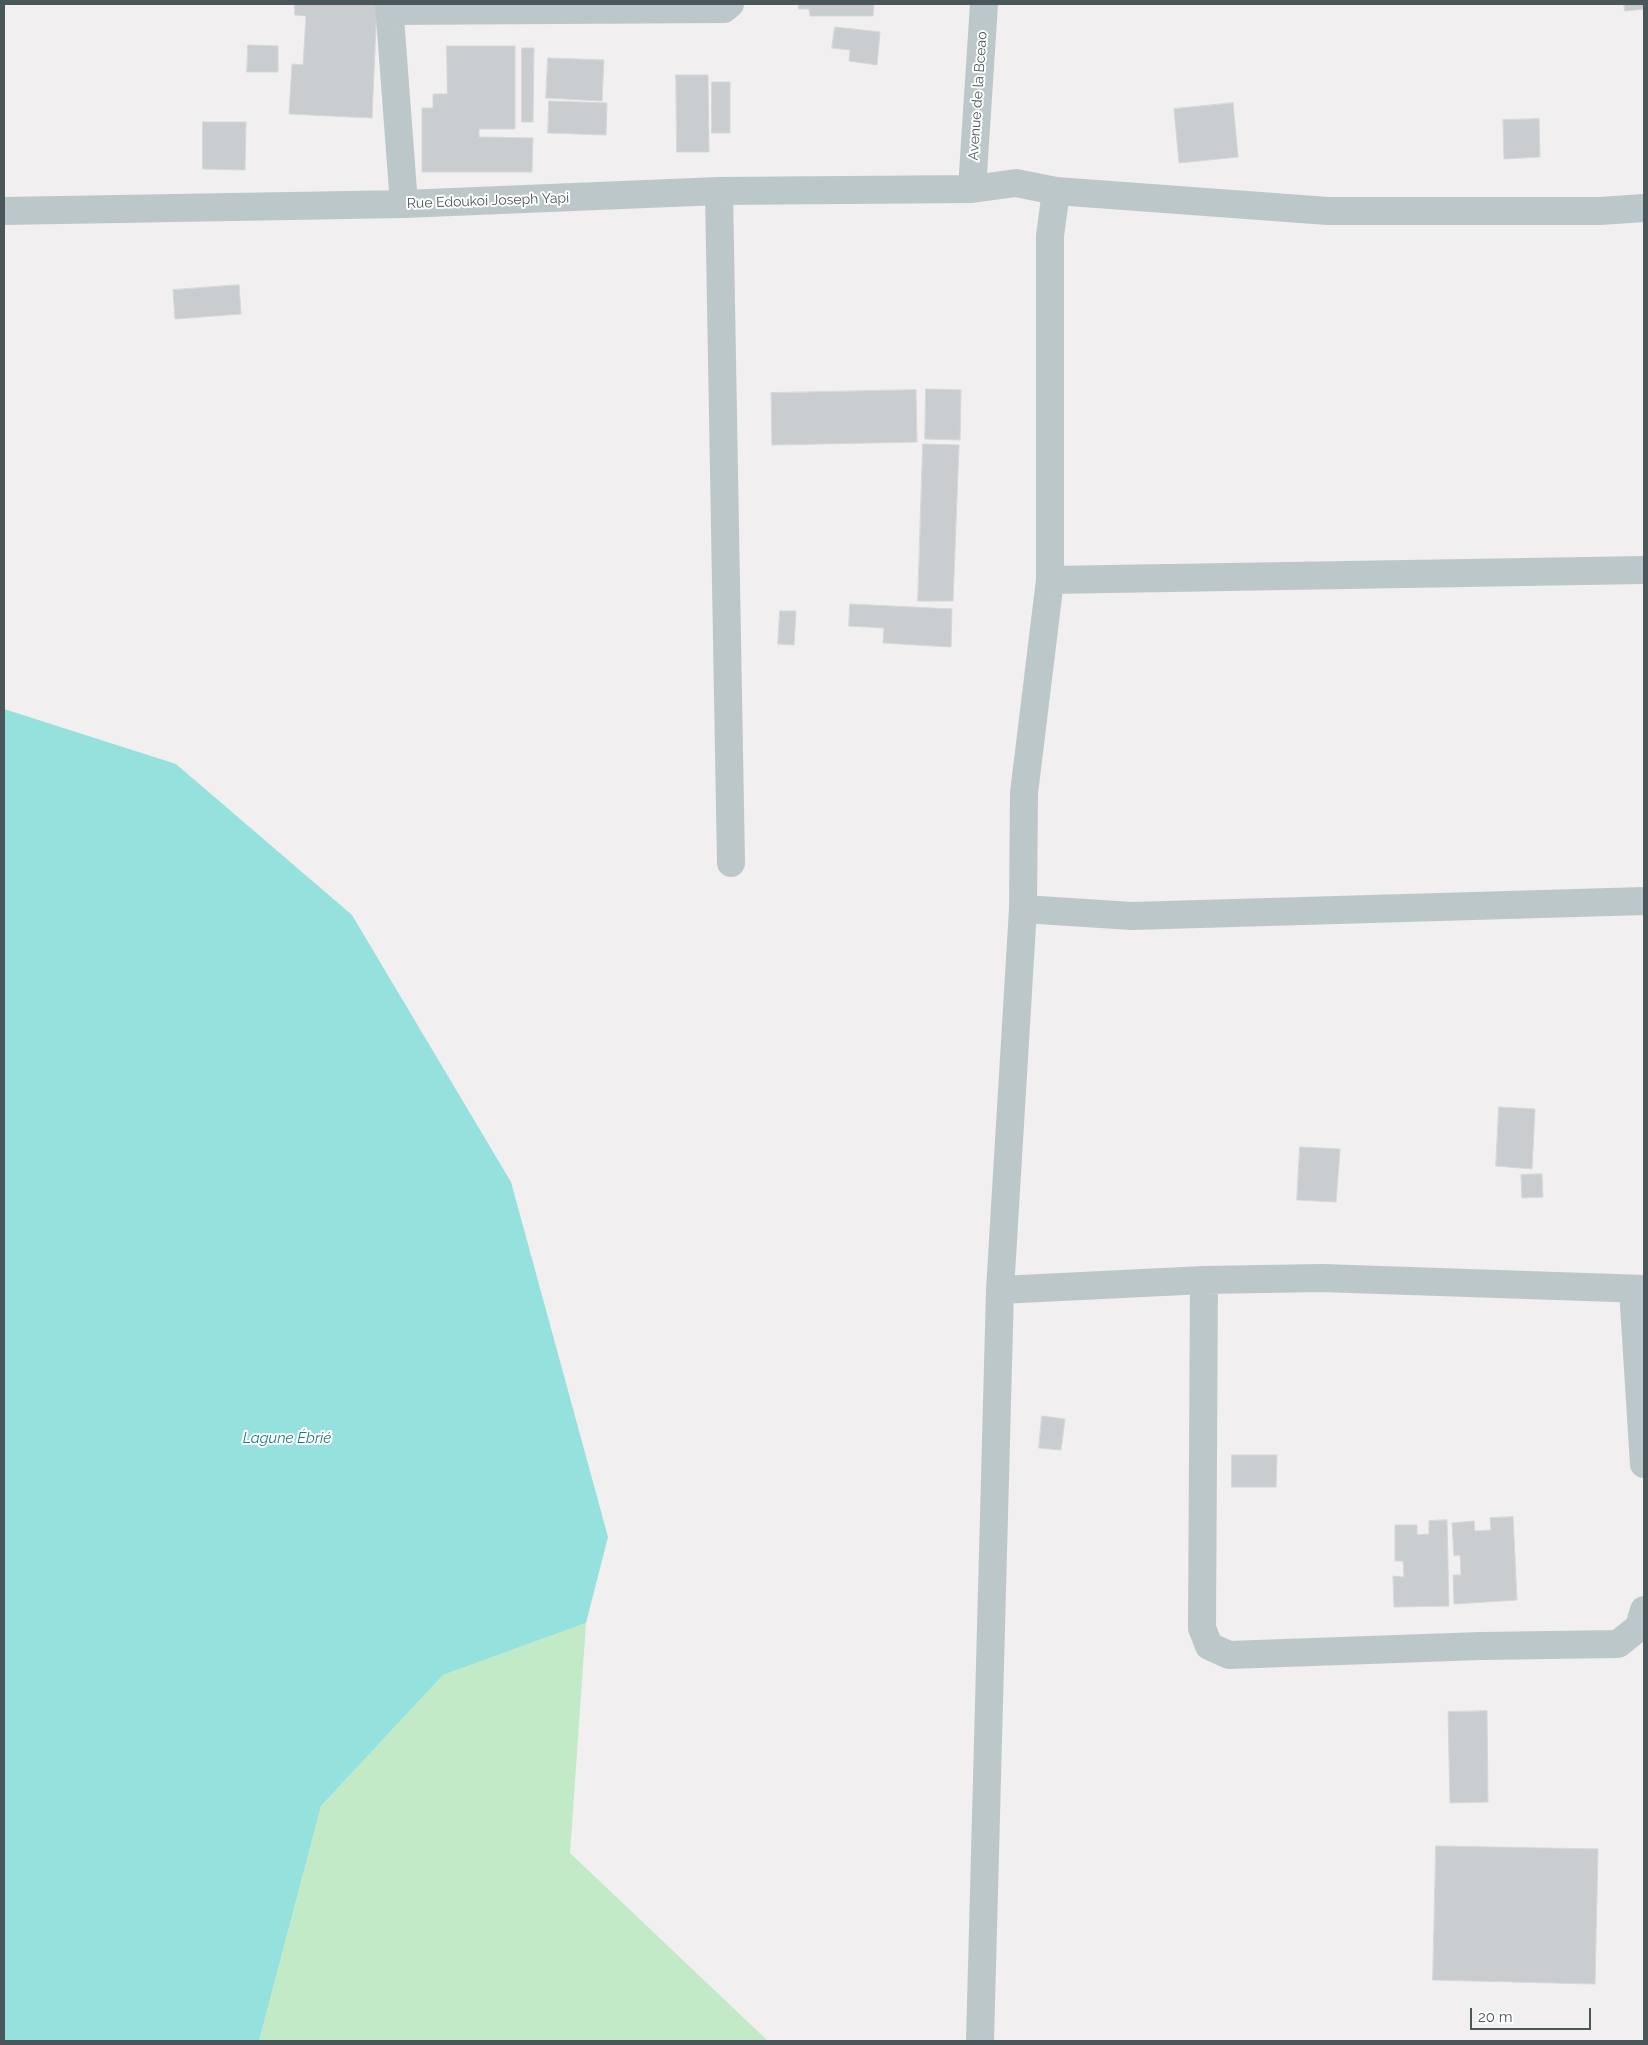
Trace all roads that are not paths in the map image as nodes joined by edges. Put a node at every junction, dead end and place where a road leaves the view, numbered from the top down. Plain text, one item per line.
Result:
1 (730, 4) edge
2 (984, 4) edge
3 (389, 8) edge
4 (972, 189) junction
5 (719, 191) junction
6 (1056, 191) junction
7 (404, 204) junction
8 (1644, 208) edge
9 (4, 211) edge
10 (1644, 570) edge
11 (1050, 580) junction
12 (731, 863) dead end
13 (1644, 901) edge
14 (1023, 909) junction
15 (1204, 1280) junction
16 (1639, 1289) edge
17 (1000, 1290) junction
18 (1644, 1464) edge
19 (1644, 1610) edge
20 (980, 2041) edge

1 - 3 street
2 - 4 street, Avenue de la Bceao
3 - 7 street
4 - 5 street, Rue Edoukoi Joseph Yapi
4 - 6 street, Rue Edoukoi Joseph Yapi
5 - 7 street, Rue Edoukoi Joseph Yapi
5 - 12 street
6 - 8 street, Rue Edoukoi Joseph Yapi
6 - 11 street
7 - 9 street, Rue Edoukoi Joseph Yapi
10 - 11 street
11 - 14 street
13 - 14 street
14 - 17 street
15 - 16 street
15 - 17 street
15 - 19 street
16 - 18 street
17 - 20 street

